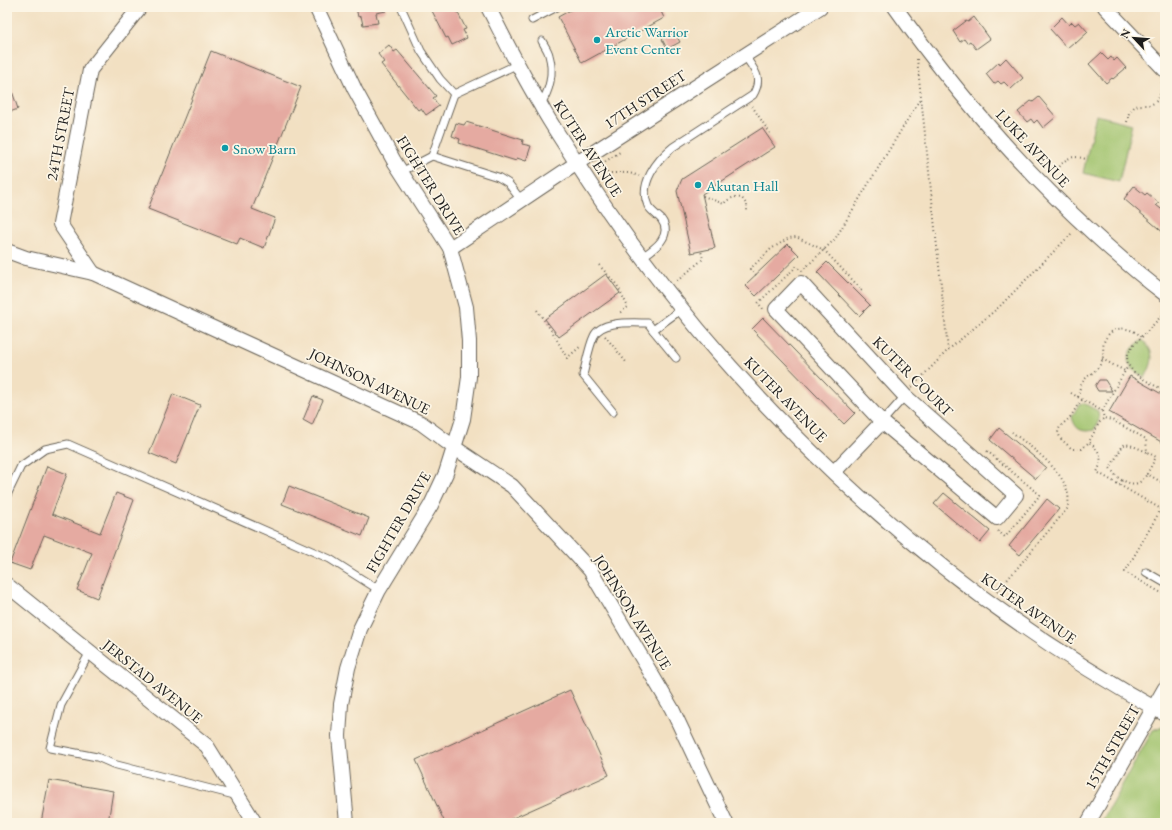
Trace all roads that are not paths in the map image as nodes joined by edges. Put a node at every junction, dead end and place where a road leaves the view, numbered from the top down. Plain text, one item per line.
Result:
1 (140, 7) edge
2 (316, 7) edge
3 (401, 7) edge
4 (488, 7) edge
5 (557, 7) edge
6 (820, 7) edge
7 (895, 7) edge
8 (1105, 7) edge
9 (532, 20) dead end
10 (542, 41) dead end
11 (745, 56) junction
12 (518, 64) junction
13 (1164, 69) edge
14 (454, 94) junction
15 (540, 105) junction
16 (432, 156) junction
17 (577, 163) junction
18 (401, 172) junction
19 (521, 200) junction
20 (450, 248) junction
21 (7, 251) edge
22 (642, 257) junction
23 (93, 273) junction
24 (1165, 294) edge
25 (682, 309) junction
26 (653, 330) junction
27 (676, 358) dead end
28 (905, 396) junction
29 (613, 412) dead end
30 (882, 422) junction
31 (454, 448) junction
32 (834, 472) junction
33 (7, 495) edge
34 (1146, 572) dead end
35 (1165, 583) edge
36 (7, 585) edge
37 (379, 590) junction
38 (90, 652) junction
39 (1165, 688) edge
40 (1160, 711) edge
41 (238, 796) junction
42 (255, 823) edge
43 (347, 823) edge
44 (726, 823) edge
45 (1088, 823) edge

1 - 23 street, 24TH STREET
2 - 18 street, FIGHTER DRIVE
3 - 14 lane
4 - 12 street, KUTER AVENUE
5 - 9 lane
6 - 11 street, 17TH STREET
7 - 24 street, LUKE AVENUE
8 - 13 street
10 - 15 lane
11 - 17 street, 17TH STREET
11 - 22 lane
12 - 14 lane
12 - 15 street, KUTER AVENUE
14 - 16 lane
15 - 17 street, KUTER AVENUE
16 - 18 lane
16 - 19 lane
17 - 19 street, 17TH STREET
17 - 22 street, KUTER AVENUE
18 - 20 street, FIGHTER DRIVE
19 - 20 street, 17TH STREET
20 - 31 street, FIGHTER DRIVE
21 - 23 street, JOHNSON AVENUE
22 - 25 street, KUTER AVENUE
23 - 31 street, JOHNSON AVENUE
25 - 26 lane
25 - 32 street, KUTER AVENUE
26 - 27 lane
26 - 29 lane
28 - 30 lane
28 - 30 street, KUTER COURT
28 - 30 street, KUTER COURT
30 - 32 street
31 - 37 street, FIGHTER DRIVE
31 - 44 street, JOHNSON AVENUE
32 - 40 street, KUTER AVENUE
33 - 37 lane
34 - 35 lane
36 - 38 street, JERSTAD AVENUE
37 - 43 street, FIGHTER DRIVE
38 - 41 street, JERSTAD AVENUE
38 - 41 lane
39 - 40 street, 15TH STREET
40 - 45 street, 15TH STREET
41 - 42 street, JERSTAD AVENUE

